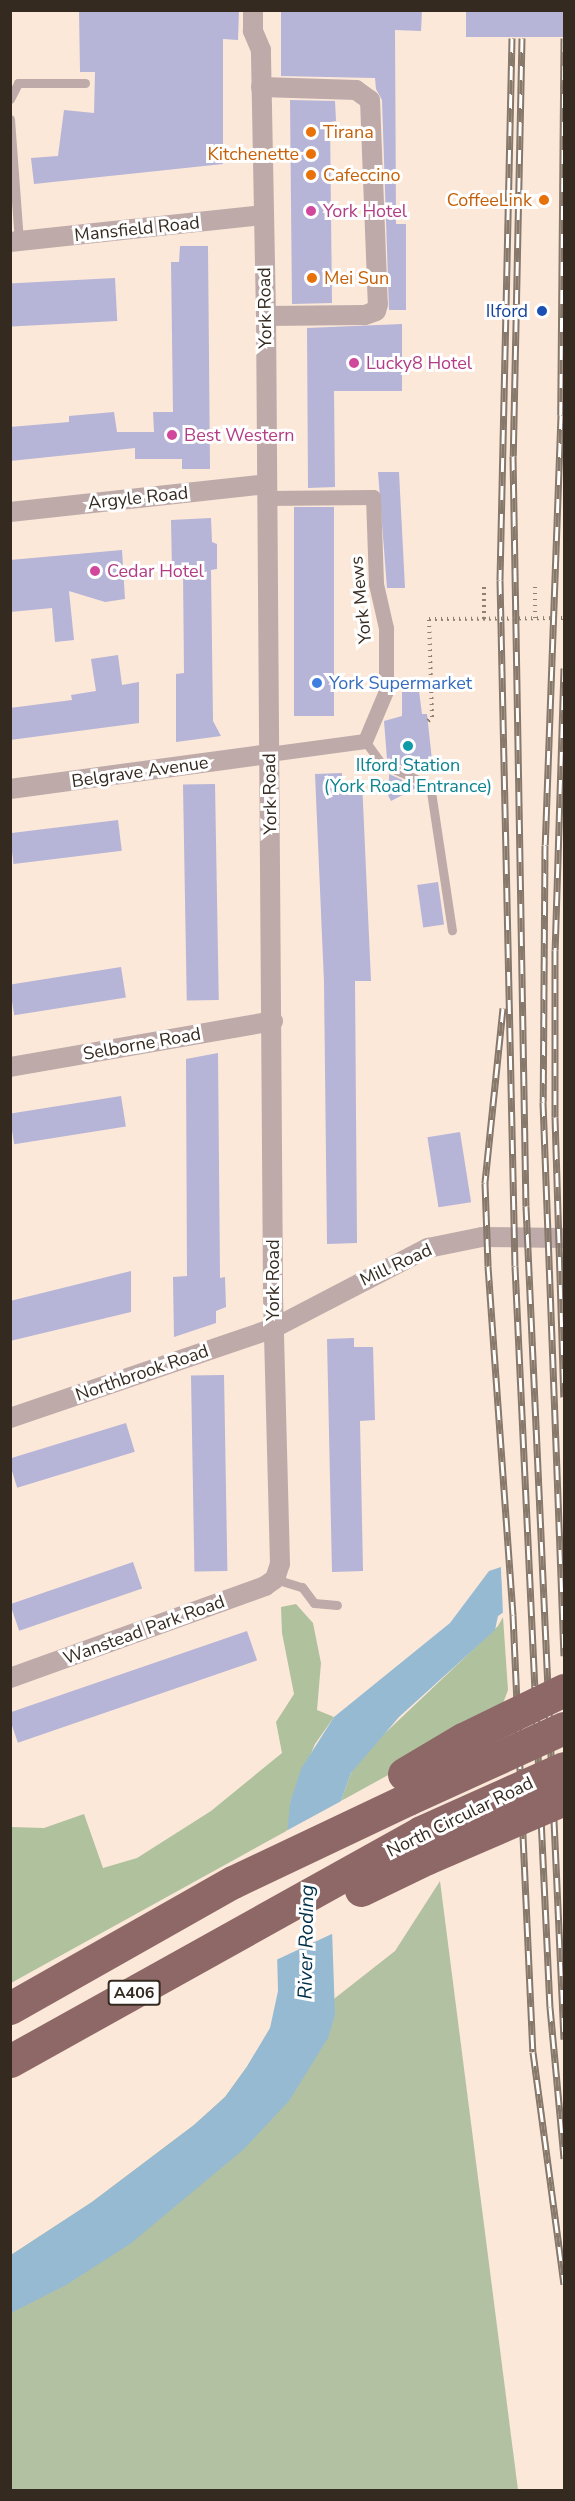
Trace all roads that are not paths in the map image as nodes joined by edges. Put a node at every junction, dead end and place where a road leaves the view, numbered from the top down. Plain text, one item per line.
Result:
1 (253, 10) edge
2 (86, 83) dead end
3 (261, 87) junction
4 (10, 99) edge
5 (10, 119) edge
6 (12, 147) edge
7 (263, 215) junction
8 (15, 242) edge
9 (266, 316) junction
10 (266, 491) junction
11 (10, 512) edge
12 (366, 741) junction
13 (269, 754) junction
14 (10, 789) edge
15 (452, 930) dead end
16 (273, 1021) junction
17 (10, 1067) edge
18 (564, 1238) edge
19 (274, 1328) junction
20 (10, 1418) edge
21 (275, 1579) junction
22 (337, 1605) dead end
23 (10, 1678) edge
24 (564, 1690) edge
25 (564, 1728) edge
26 (564, 1768) edge
27 (564, 1799) edge
28 (233, 1882) junction
29 (258, 1926) junction
30 (10, 2008) edge
31 (10, 2061) edge

1 - 3 street, York Road
2 - 4 lane
3 - 7 street, York Road
3 - 9 street
5 - 6 lane
6 - 8 lane
7 - 8 street, Mansfield Road
7 - 9 street, York Road
9 - 10 street, York Road
10 - 11 street, Argyle Road
10 - 12 street, York Mews
10 - 13 street, York Road
12 - 13 street
12 - 15 lane
13 - 14 street, Belgrave Avenue
13 - 16 street, York Road
16 - 17 street, Selborne Road
16 - 19 street, York Road
18 - 19 street, Mill Road
19 - 20 street, Northbrook Road
19 - 21 street, York Road
21 - 22 lane
21 - 23 street, Wanstead Park Road
24 - 28 highway, A406, bridge
25 - 28 highway, North Circular Road / A406, bridge
26 - 29 highway, North Circular Road / A406, bridge
27 - 29 highway, A406, bridge
28 - 30 highway, North Circular Road / A406
29 - 31 highway, North Circular Road / A406

